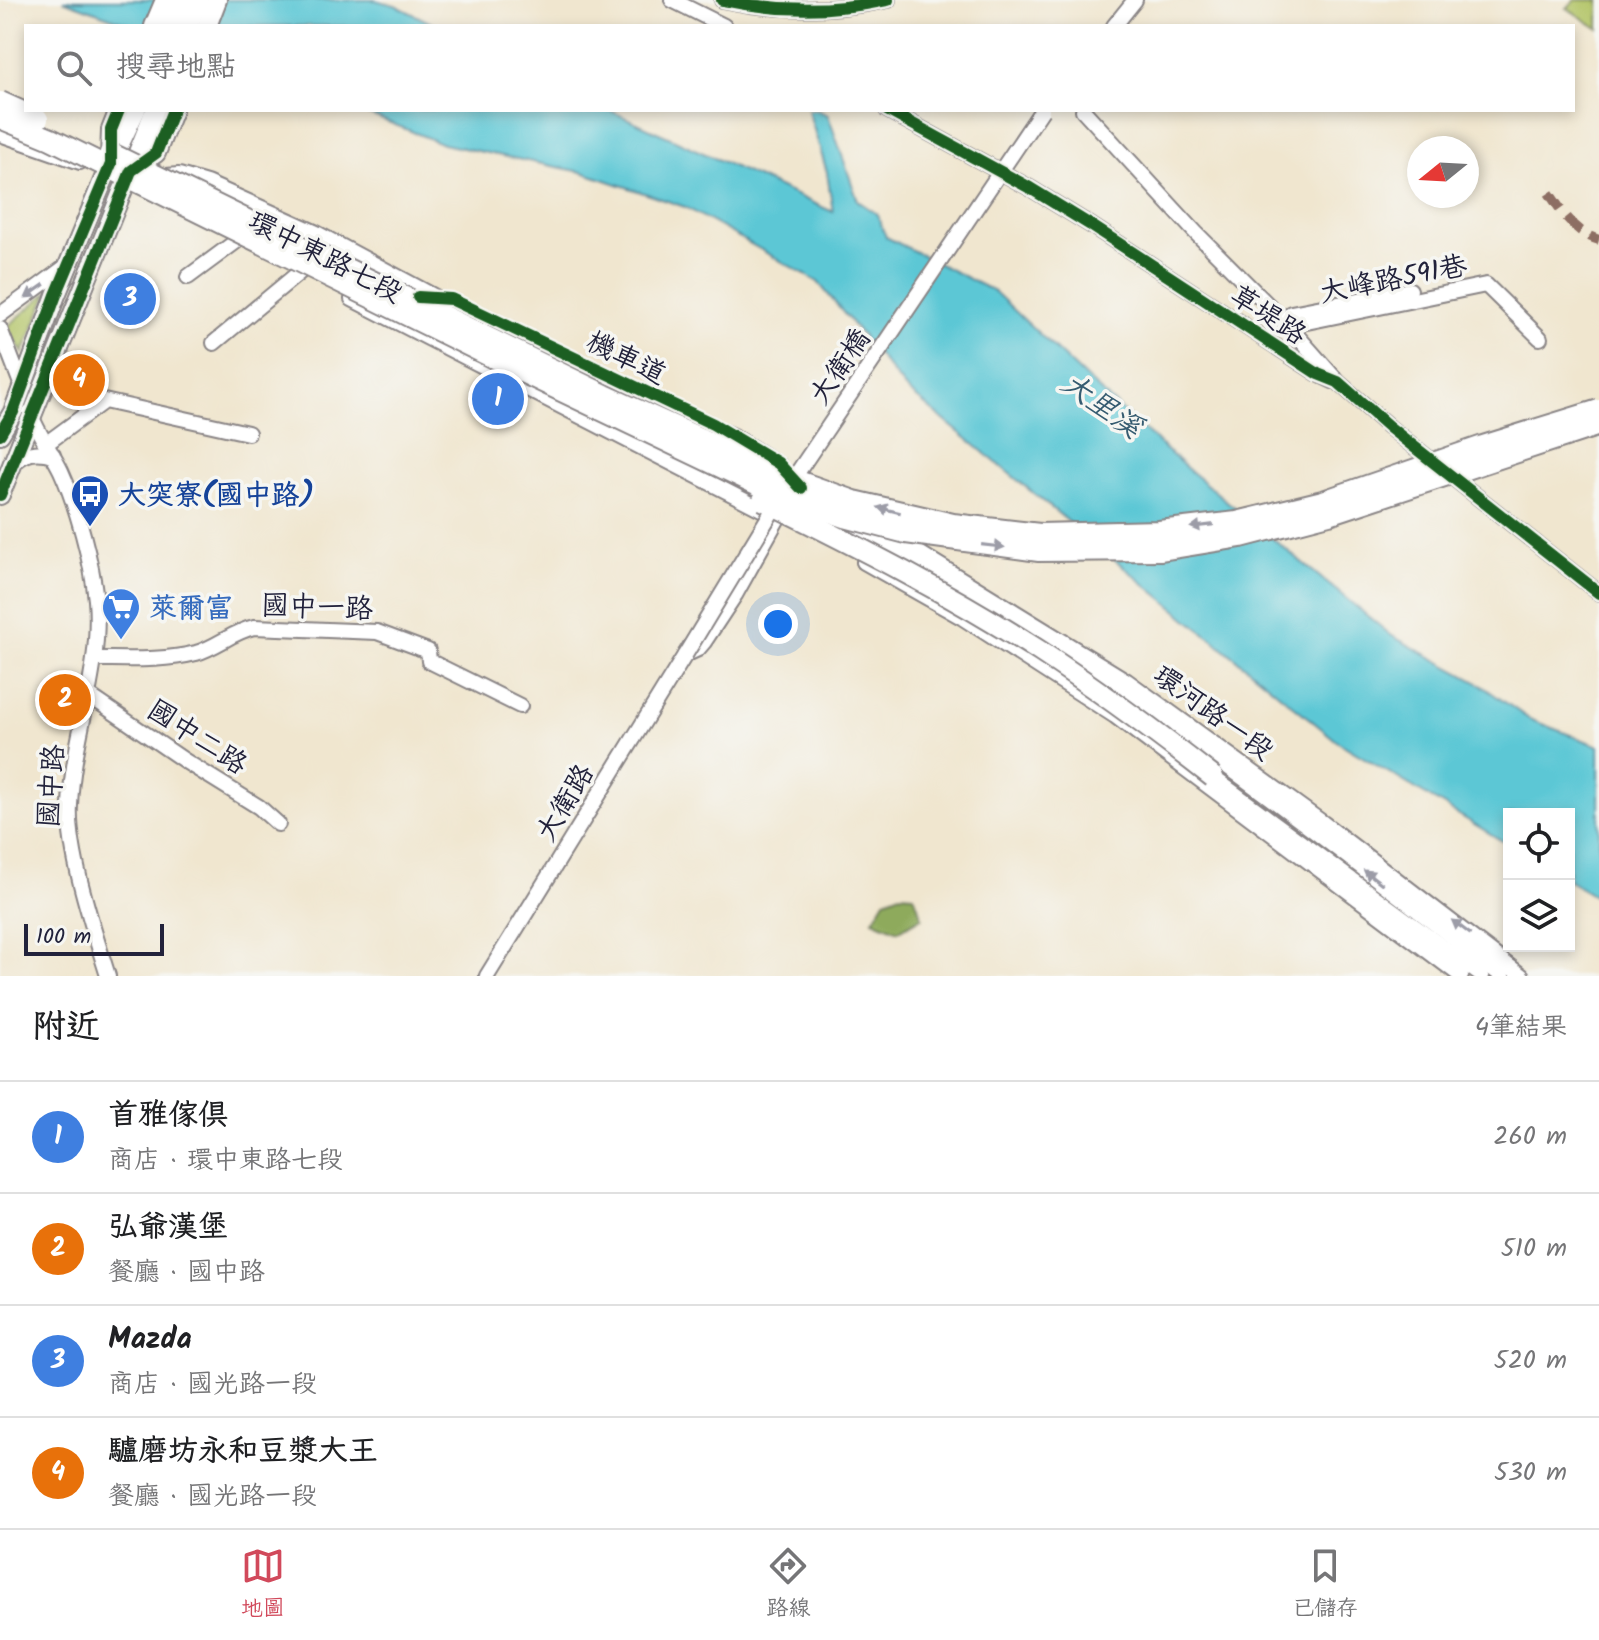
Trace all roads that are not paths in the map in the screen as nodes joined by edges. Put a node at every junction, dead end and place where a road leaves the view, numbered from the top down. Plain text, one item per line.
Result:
1 (165, 0) edge
2 (182, 0) edge
3 (199, 0) edge
4 (217, 0) edge
5 (672, 0) edge
6 (722, 0) edge
7 (888, 0) edge
8 (1135, 0) edge
9 (155, 24) edge
10 (172, 24) edge
11 (189, 24) edge
12 (208, 24) edge
13 (720, 24) edge
14 (1116, 24) edge
15 (0, 102) edge
16 (0, 109) edge
17 (118, 112) edge
18 (135, 112) edge
19 (154, 112) edge
20 (172, 112) edge
21 (891, 112) edge
22 (1041, 112) edge
23 (1085, 112) edge
24 (0, 118) edge
25 (0, 134) edge
26 (112, 156) junction
27 (136, 167) junction
28 (166, 179) junction
29 (238, 240) junction
30 (68, 264) junction
31 (301, 271) junction
32 (188, 277) dead end
33 (1410, 290) dead end
34 (0, 315) edge
35 (1284, 321) junction
36 (0, 329) edge
37 (1540, 338) dead end
38 (214, 343) dead end
39 (524, 373) junction
40 (1338, 382) junction
41 (23, 387) junction
42 (1599, 408) edge
43 (6, 412) edge
44 (32, 418) junction
45 (1599, 426) edge
46 (248, 433) dead end
47 (0, 434) edge
48 (50, 449) junction
49 (1433, 461) junction
50 (13, 463) junction
51 (1452, 475) junction
52 (801, 488) junction
53 (0, 495) edge
54 (778, 518) junction
55 (853, 526) junction
56 (1599, 593) edge
57 (685, 655) junction
58 (95, 659) junction
59 (87, 694) junction
60 (520, 706) dead end
61 (1115, 716) junction
62 (1213, 777) junction
63 (278, 824) dead end
64 (108, 976) edge
65 (487, 976) edge
66 (1461, 976) edge
67 (1482, 976) edge
68 (1502, 976) edge
69 (1522, 976) edge

1 - 9 main road
2 - 10 main road
3 - 11 main road
4 - 12 main road
5 - 13 street
6 - 7 street
8 - 14 street
15 - 28 highway, bridge
16 - 26 street, 環中東路七段
17 - 26 main road
18 - 26 main road
19 - 27 main road
20 - 27 main road
21 - 40 street, 草堤路
22 - 57 street, 大衛橋, bridge
23 - 35 street, 草堤路
24 - 39 highway, bridge
25 - 26 street
26 - 27 street, 環中東路七段
26 - 30 main road
27 - 29 street, 環中東路七段
27 - 44 main road
27 - 52 street, 環中東路七段
42 -> 28 highway, bridge
28 - 52 highway, bridge
29 - 31 street, 環中東路七段
29 - 32 street
30 -> 34 street
30 - 41 main road
31 - 38 street
31 - 54 street, 環中東路七段
33 - 35 street
35 - 37 street, 大峰路591巷
35 - 40 street, 草堤路
36 - 41 street, 國中路
39 -> 45 highway, bridge
39 - 62 highway, bridge
40 - 49 street, 草堤路
41 - 43 main road
41 - 44 street, 國中路
42 - 49 street
43 - 44 street
43 - 47 main road
44 - 48 street, 國中路
44 - 50 main road
45 - 51 street
46 - 48 street
48 - 50 street
48 - 58 street, 國中路
49 - 51 street, 草堤路
50 - 53 main road
51 - 56 street, 草堤路
52 - 55 street, 環河路一段
54 - 57 street
54 - 61 street, 環河路一段
68 -> 55 street, 環河路一段
69 -> 55 street, 環河路一段
57 - 65 street, 大衛路
58 - 59 street, 國中路
58 - 60 street, 國中一路
59 - 63 street, 國中二路
59 - 64 street, 國中路
61 - 62 street, 環河路一段
61 - 66 street, 環河路一段
62 - 67 street, 環河路一段

